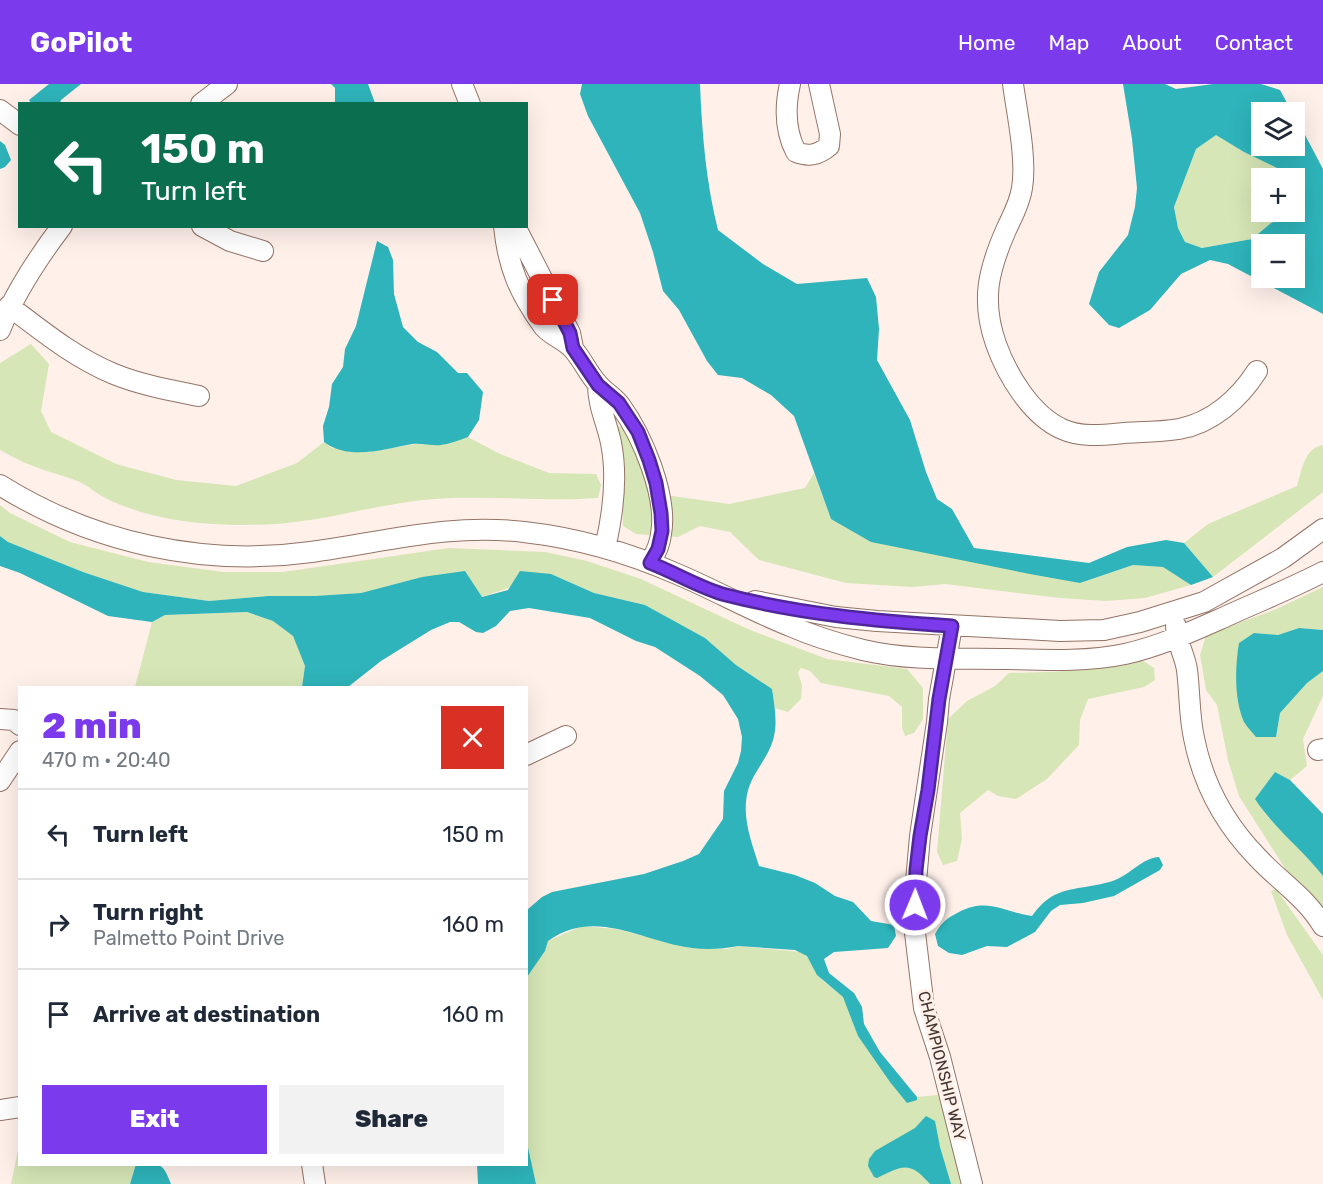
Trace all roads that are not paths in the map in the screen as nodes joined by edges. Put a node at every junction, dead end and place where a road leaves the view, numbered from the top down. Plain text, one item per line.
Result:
1 (227, 84) edge
2 (462, 84) edge
3 (790, 84) edge
4 (819, 84) edge
5 (1013, 84) edge
6 (204, 102) edge
7 (469, 102) edge
8 (0, 110) edge
9 (18, 124) edge
10 (61, 228) edge
11 (206, 228) edge
12 (504, 228) edge
13 (515, 228) edge
14 (262, 251) dead end
15 (5, 309) edge
16 (0, 330) edge
17 (573, 348) junction
18 (1257, 371) dead end
19 (598, 385) junction
20 (199, 396) dead end
21 (0, 485) edge
22 (1323, 529) edge
23 (605, 548) junction
24 (650, 563) junction
25 (1323, 572) edge
26 (723, 594) junction
27 (1175, 612) junction
28 (952, 626) junction
29 (1176, 638) junction
30 (946, 658) junction
31 (0, 719) edge
32 (18, 723) edge
33 (566, 736) dead end
34 (18, 754) edge
35 (528, 754) edge
36 (0, 781) edge
37 (1323, 926) edge
38 (18, 1107) edge
39 (0, 1110) edge
40 (312, 1166) edge
41 (315, 1184) edge
42 (972, 1184) edge

1 - 6 street
2 - 7 street
3 - 4 street
5 - 18 street
8 - 9 street
10 - 15 street
11 - 14 street
12 - 17 street
13 - 17 street
15 - 16 street
15 - 20 street
17 - 19 street
19 - 23 street
19 - 24 street
21 - 23 street
22 - 27 street
23 - 24 street
24 - 26 street
25 - 29 street
26 - 28 street
26 - 30 street
27 - 28 street
27 - 29 street
28 - 30 street, CHAMPIONSHIP WAY
29 - 30 street
29 - 37 street
30 - 42 street, CHAMPIONSHIP WAY
31 - 32 street
33 - 35 street
34 - 36 street
38 - 39 street
40 - 41 street

